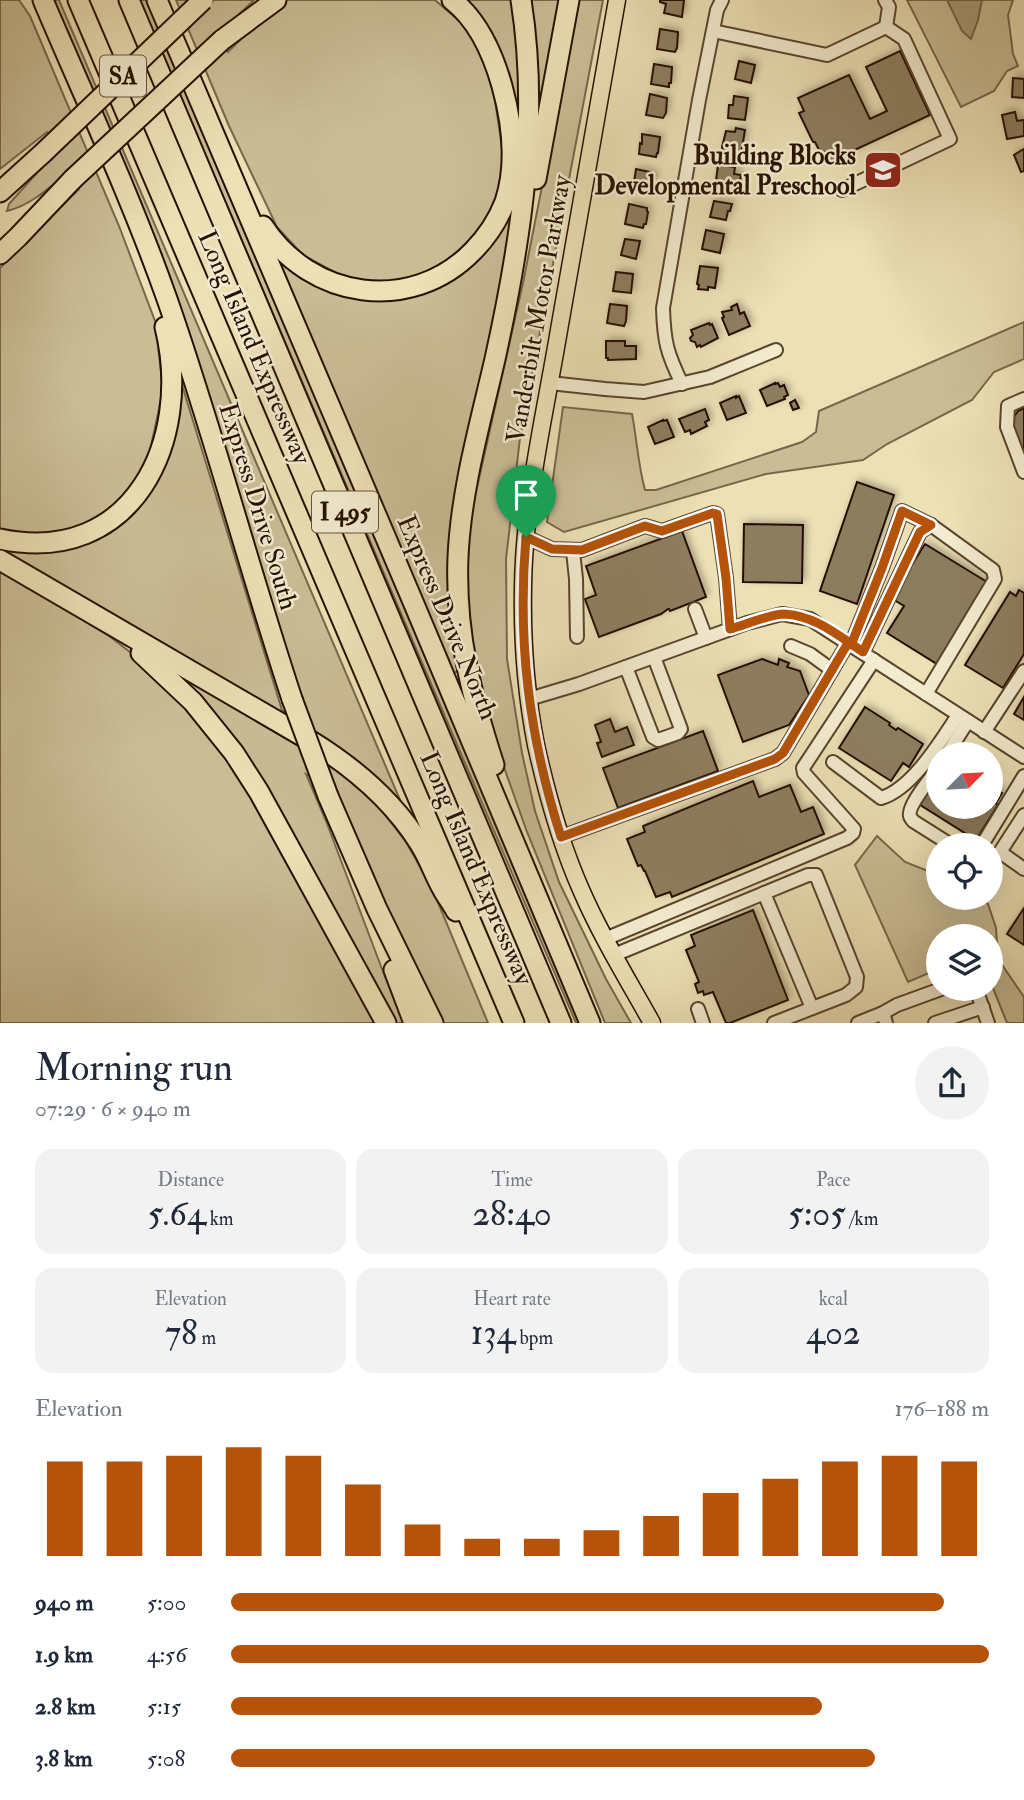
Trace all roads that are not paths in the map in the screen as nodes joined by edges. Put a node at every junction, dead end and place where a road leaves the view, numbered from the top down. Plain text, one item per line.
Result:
1 (31, 0) edge
2 (43, 0) edge
3 (78, 0) edge
4 (129, 0) edge
5 (157, 0) edge
6 (203, 0) edge
7 (264, 0) edge
8 (276, 0) edge
9 (452, 0) edge
10 (521, 0) edge
11 (569, 0) edge
12 (617, 0) edge
13 (722, 0) edge
14 (885, 0) edge
15 (886, 27) junction
16 (713, 31) junction
17 (222, 40) junction
18 (66, 55) junction
19 (43, 153) junction
20 (73, 178) junction
21 (0, 181) edge
22 (236, 184) junction
23 (842, 190) dead end
24 (0, 191) edge
25 (0, 242) edge
26 (147, 247) junction
27 (0, 254) edge
28 (515, 261) junction
29 (776, 350) dead end
30 (550, 383) junction
31 (682, 384) junction
32 (1024, 400) edge
33 (1024, 471) edge
34 (931, 525) junction
35 (526, 537) junction
36 (0, 539) edge
37 (573, 551) junction
38 (0, 560) edge
39 (72, 603) junction
40 (695, 608) dead end
41 (730, 629) junction
42 (577, 637) dead end
43 (706, 638) junction
44 (791, 646) dead end
45 (859, 650) junction
46 (654, 657) junction
47 (626, 667) junction
48 (832, 670) junction
49 (1024, 671) edge
50 (926, 694) junction
51 (529, 699) junction
52 (963, 718) junction
53 (984, 732) junction
54 (952, 742) edge
55 (1024, 757) edge
56 (833, 762) dead end
57 (1024, 776) edge
58 (926, 785) edge
59 (1024, 815) edge
60 (932, 833) edge
61 (989, 833) edge
62 (561, 837) junction
63 (1024, 869) edge
64 (360, 873) junction
65 (764, 893) junction
66 (548, 925) junction
67 (605, 939) junction
68 (614, 955) junction
69 (486, 957) junction
70 (926, 994) edge
71 (981, 1001) edge
72 (983, 1007) junction
73 (812, 1008) junction
74 (698, 1009) dead end
75 (885, 1018) edge
76 (387, 1023) edge
77 (414, 1023) edge
78 (433, 1023) edge
79 (514, 1023) edge
80 (561, 1023) edge
81 (590, 1023) edge
82 (652, 1023) edge
83 (704, 1023) edge
84 (774, 1023) edge
85 (858, 1023) edge
86 (935, 1023) edge
87 (988, 1023) edge

1 - 18 highway
2 - 18 highway, Express Drive South
3 - 69 highway, Long Island Expressway / I 495
4 - 80 highway, Long Island Expressway / I 495
5 - 22 highway, Express Drive North
6 - 19 highway, SA, bridge
7 - 17 highway, SA
8 - 17 highway
9 - 22 highway
10 - 28 highway
11 - 28 highway
12 - 30 main road, Vanderbilt Motor Parkway
13 - 16 street
14 - 15 street
15 - 16 street
15 - 23 street
16 - 31 street
17 - 20 highway, SA, bridge
18 - 26 highway, Express Drive South
19 - 21 highway
19 - 24 highway, SA
20 - 25 highway, SA
20 - 27 highway
22 - 66 highway, Express Drive North
26 - 36 highway
26 - 64 highway, Express Drive South, bridge
28 - 66 highway
29 - 31 street
30 - 31 street
30 - 35 main road, Vanderbilt Motor Parkway
32 - 33 street
34 - 45 street
34 - 45 street
34 - 50 street
35 - 37 street
35 - 51 main road, Vanderbilt Motor Parkway
37 - 41 street
37 - 42 street
38 - 39 highway
39 - 69 highway
39 - 76 highway
40 - 43 street
41 - 43 street
41 - 45 street
43 - 46 street
44 - 48 street
45 - 48 street
45 - 50 street
45 - 67 street
46 - 47 street
46 - 47 street
47 - 51 street
48 - 62 street
49 - 53 street
50 - 52 street
51 - 62 main road, Vanderbilt Motor Parkway
52 - 53 street
52 - 54 street
52 - 56 street
53 - 55 street
57 - 61 street
58 - 60 street
59 - 63 street
62 - 67 main road, Vanderbilt Motor Parkway
64 - 77 highway
64 - 78 highway, Express Drive South
65 - 68 street
65 - 73 street
65 - 73 street
66 - 81 highway, Express Drive North
67 - 68 main road, Vanderbilt Motor Parkway
68 - 82 main road, Vanderbilt Motor Parkway
69 - 79 highway, Long Island Expressway / I 495
70 - 75 street
71 - 72 street
72 - 86 street
72 - 87 street
73 - 84 street
74 - 83 street
75 - 85 street

